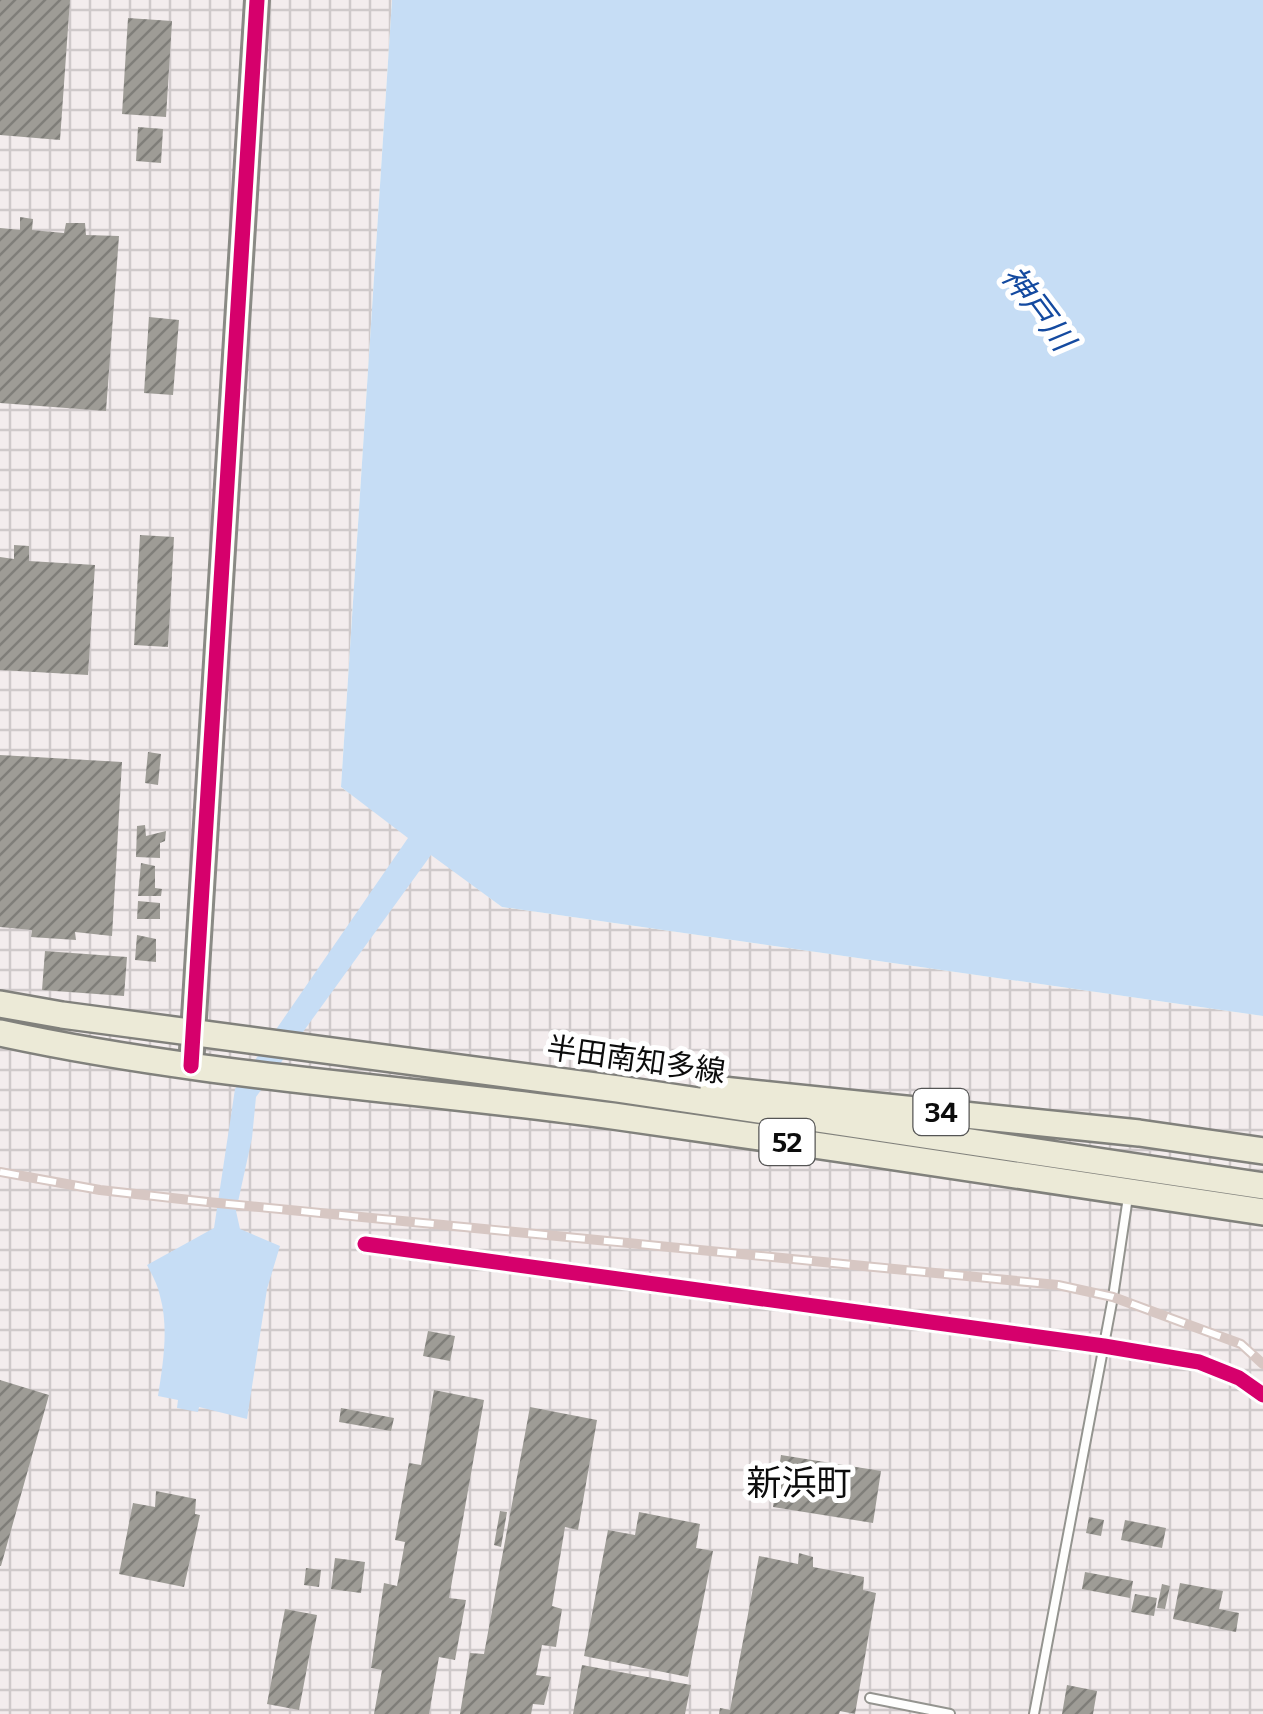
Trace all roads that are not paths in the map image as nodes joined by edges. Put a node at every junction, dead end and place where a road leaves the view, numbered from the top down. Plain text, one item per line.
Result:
1 (257, 0) edge
2 (0, 1004) edge
3 (0, 1033) edge
4 (194, 1034) junction
5 (191, 1066) junction
6 (618, 1090) junction
7 (1263, 1152) edge
8 (1132, 1166) junction
9 (1263, 1186) edge
10 (1128, 1192) junction
11 (1263, 1212) edge
12 (365, 1244) dead end
13 (1104, 1346) junction
14 (1263, 1396) edge
15 (870, 1698) dead end
16 (950, 1714) edge
17 (1034, 1714) edge

1 - 4 street
2 - 4 main road, 半田南知多線 / 52
3 - 5 main road, 半田南知多線 / 52
4 - 5 street
4 - 6 main road, 半田南知多線 / 52
5 - 10 main road, 半田南知多線 / 52
6 - 7 main road, 34
6 - 8 main road, 半田南知多線 / 52
8 - 9 main road, 半田南知多線 / 52
8 - 10 lane
10 - 11 main road, 半田南知多線 / 52
10 - 13 lane
12 - 13 street
13 - 14 street
13 - 17 lane
15 - 16 lane

